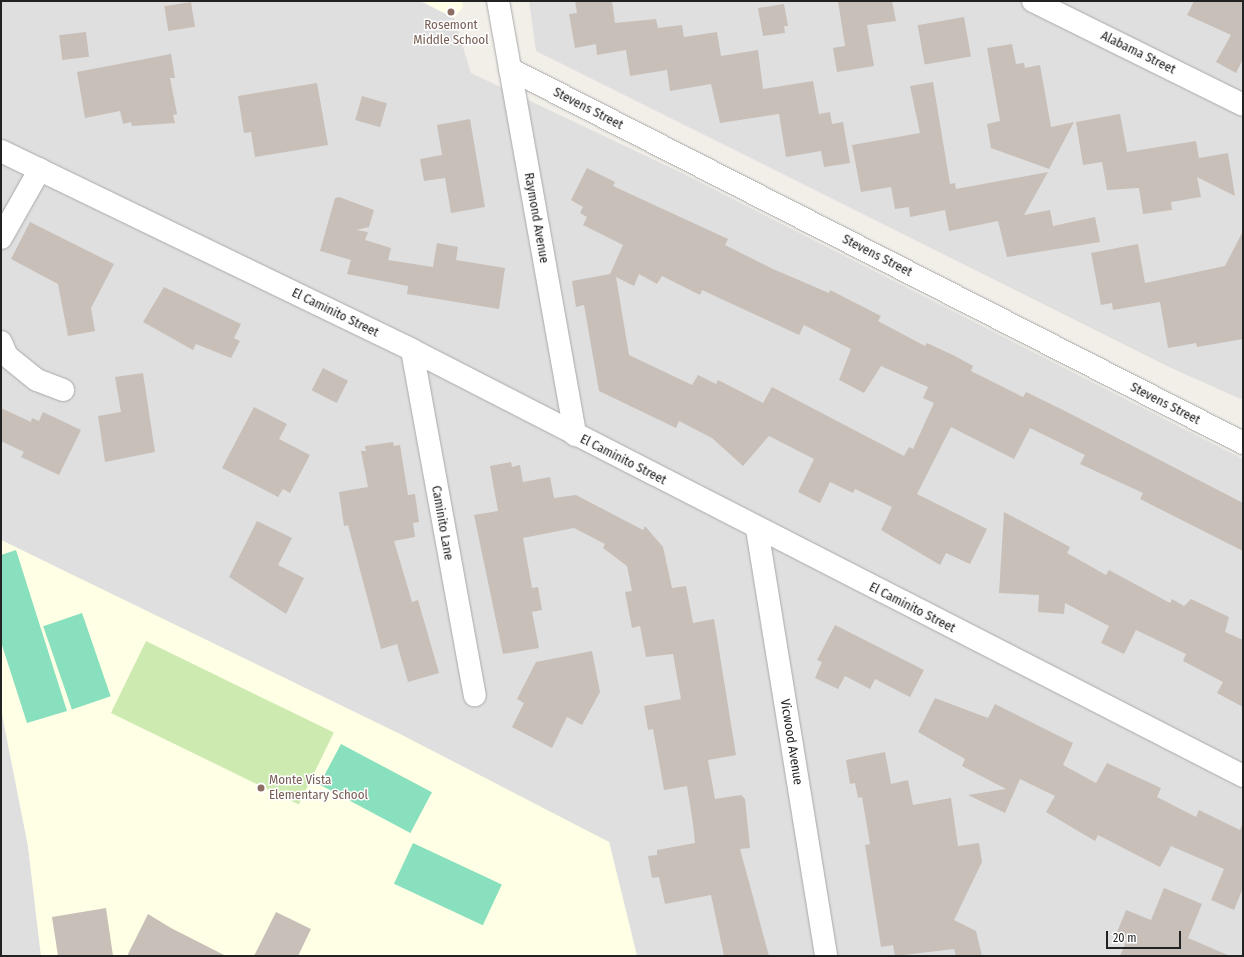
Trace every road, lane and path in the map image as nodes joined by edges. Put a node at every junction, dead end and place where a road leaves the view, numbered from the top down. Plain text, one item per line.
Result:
1 (498, 1) edge
2 (1033, 1) edge
3 (510, 69) junction
4 (1243, 105) edge
5 (1, 151) edge
6 (40, 170) junction
7 (1, 238) edge
8 (1, 342) edge
9 (412, 350) junction
10 (63, 390) dead end
11 (575, 435) junction
12 (1243, 443) edge
13 (757, 529) junction
14 (475, 695) dead end
15 (1243, 776) edge
16 (826, 956) edge

1 - 3 street, Raymond Avenue
2 - 4 street, Alabama Street
3 - 11 street, Raymond Avenue
3 - 12 street, Stevens Street
5 - 6 street, El Caminito Street
6 - 7 street
6 - 9 street, El Caminito Street
8 - 10 street
9 - 11 street, El Caminito Street
9 - 14 street, Caminito Lane
11 - 13 street, El Caminito Street
13 - 15 street, El Caminito Street
13 - 16 street, Vicwood Avenue

